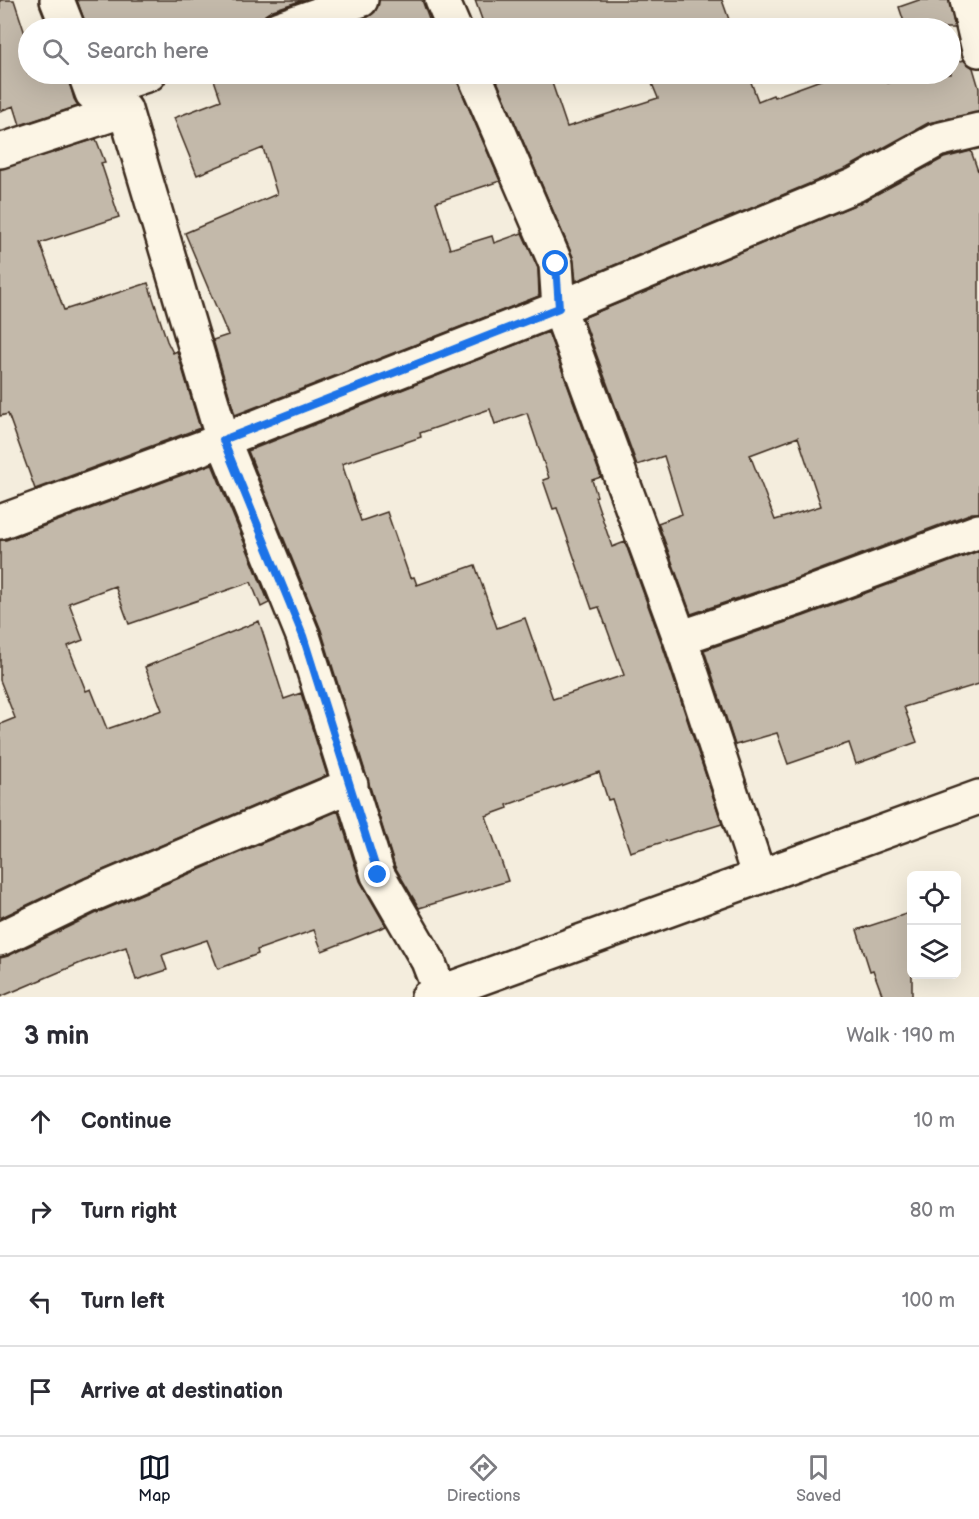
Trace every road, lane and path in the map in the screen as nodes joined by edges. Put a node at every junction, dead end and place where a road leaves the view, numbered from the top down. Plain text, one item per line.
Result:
1 (57, 0) edge
2 (361, 0) edge
3 (442, 0) edge
4 (967, 0) edge
5 (64, 18) edge
6 (308, 18) edge
7 (450, 18) edge
8 (979, 50) edge
9 (90, 84) edge
10 (478, 84) edge
11 (125, 110) junction
12 (979, 129) edge
13 (0, 151) edge
14 (559, 308) junction
15 (223, 440) junction
16 (0, 522) edge
17 (979, 531) edge
18 (680, 638) junction
19 (351, 784) junction
20 (979, 797) edge
21 (759, 877) junction
22 (0, 939) edge
23 (437, 996) edge

1 - 5 street
2 - 6 street
3 - 7 street
4 - 8 street
9 - 11 street
10 - 14 street
11 - 13 street
11 - 15 street
12 - 14 street
14 - 15 street
14 - 18 street
15 - 16 street
15 - 19 street
17 - 18 street
18 - 21 street
19 - 22 street
19 - 23 street
20 - 21 street
21 - 23 street

